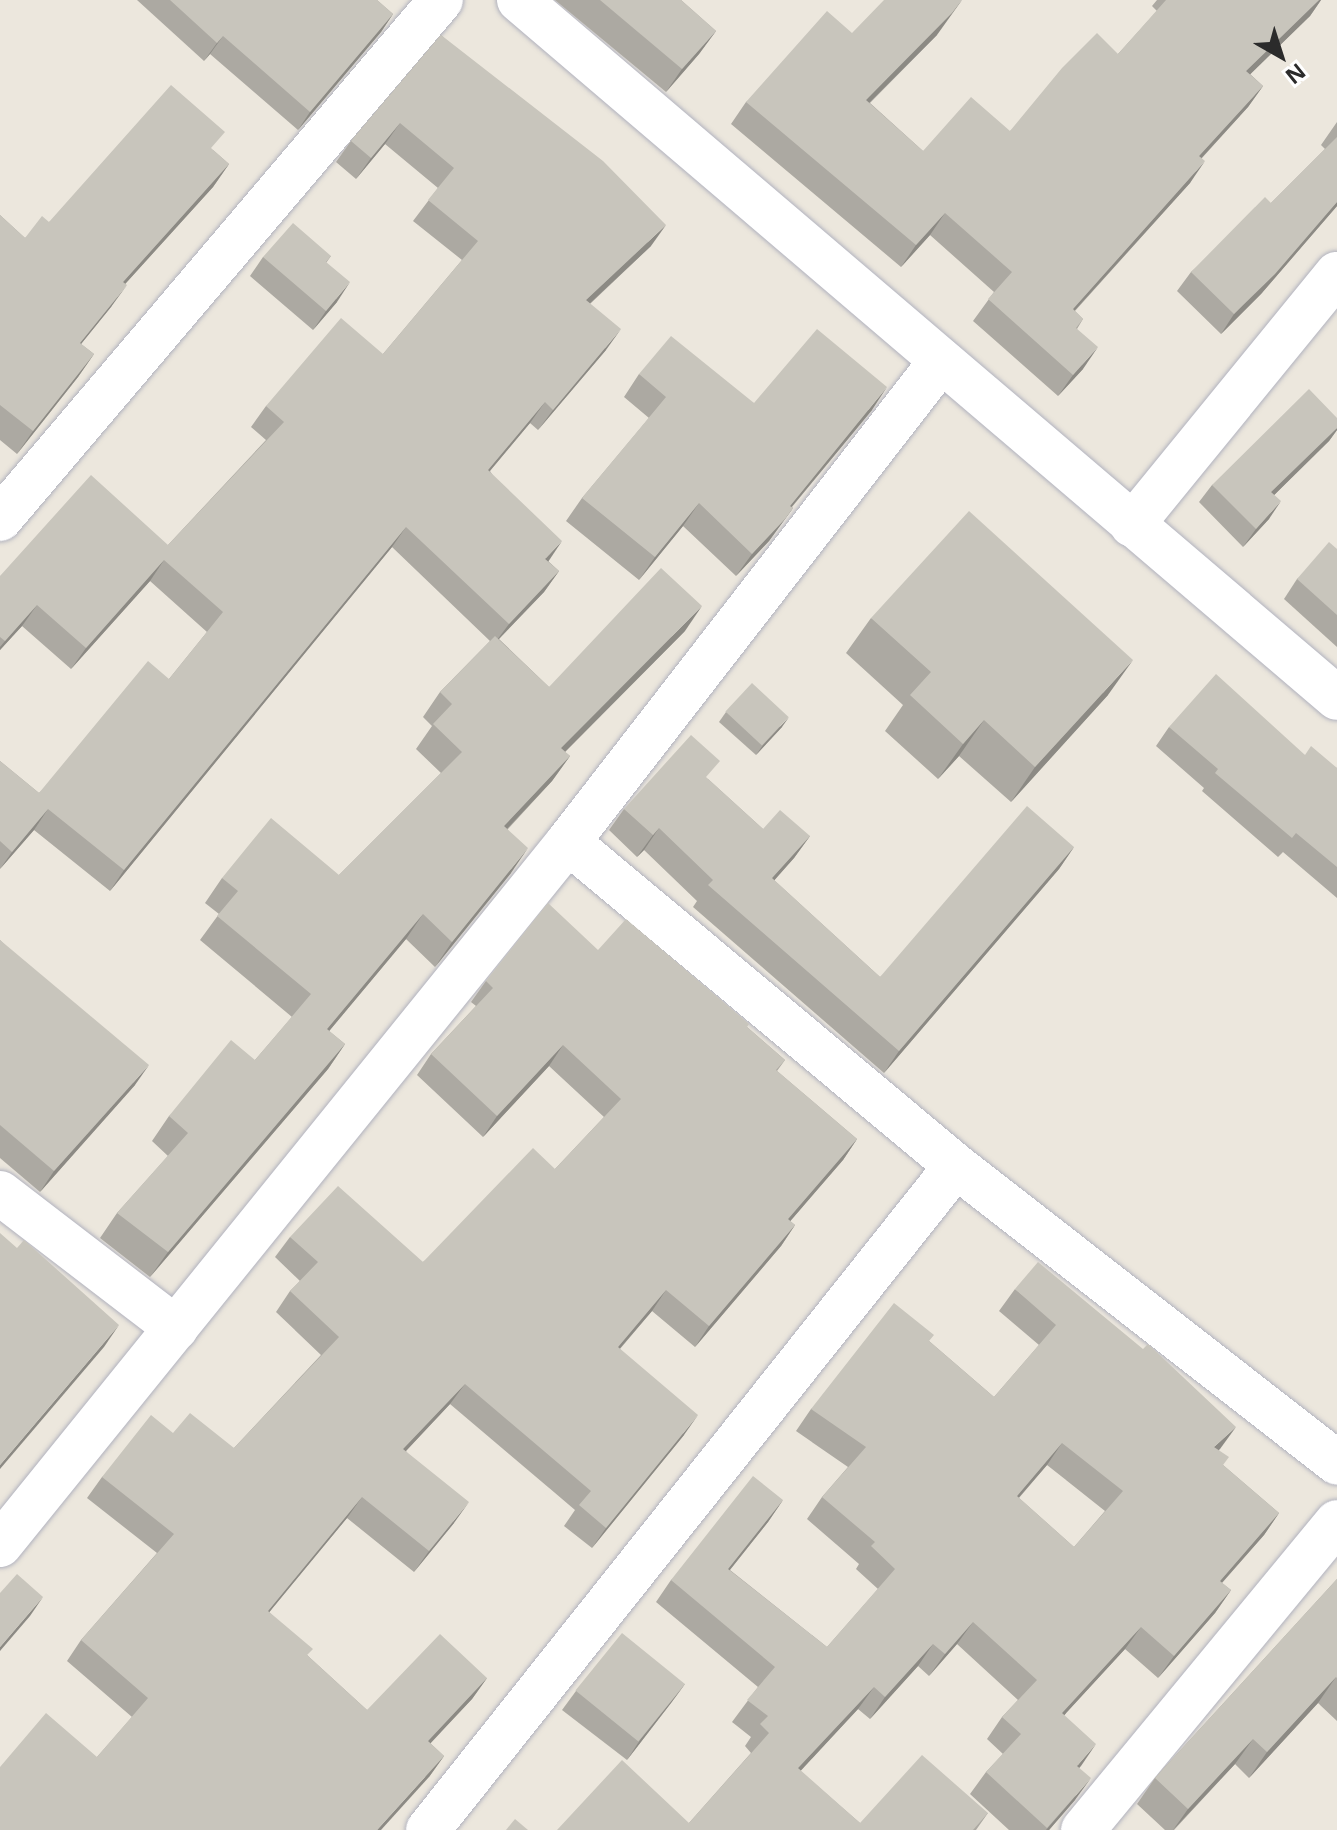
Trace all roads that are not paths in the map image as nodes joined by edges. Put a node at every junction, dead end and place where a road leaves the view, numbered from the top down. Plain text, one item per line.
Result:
1 (441, 0) edge
2 (519, 0) edge
3 (1337, 274) edge
4 (941, 361) junction
5 (0, 519) edge
6 (1132, 525) junction
7 (1337, 698) edge
8 (568, 842) junction
9 (956, 1166) junction
10 (0, 1193) edge
11 (176, 1328) junction
12 (1337, 1463) edge
13 (1337, 1522) edge
14 (0, 1545) edge
15 (428, 1830) edge
16 (1083, 1830) edge

1 - 5 street
2 - 4 street
3 - 6 street
4 - 6 street
4 - 8 street
6 - 7 street
8 - 9 street
8 - 11 street
9 - 12 street
9 - 15 street
10 - 11 street
11 - 14 street
13 - 16 street

